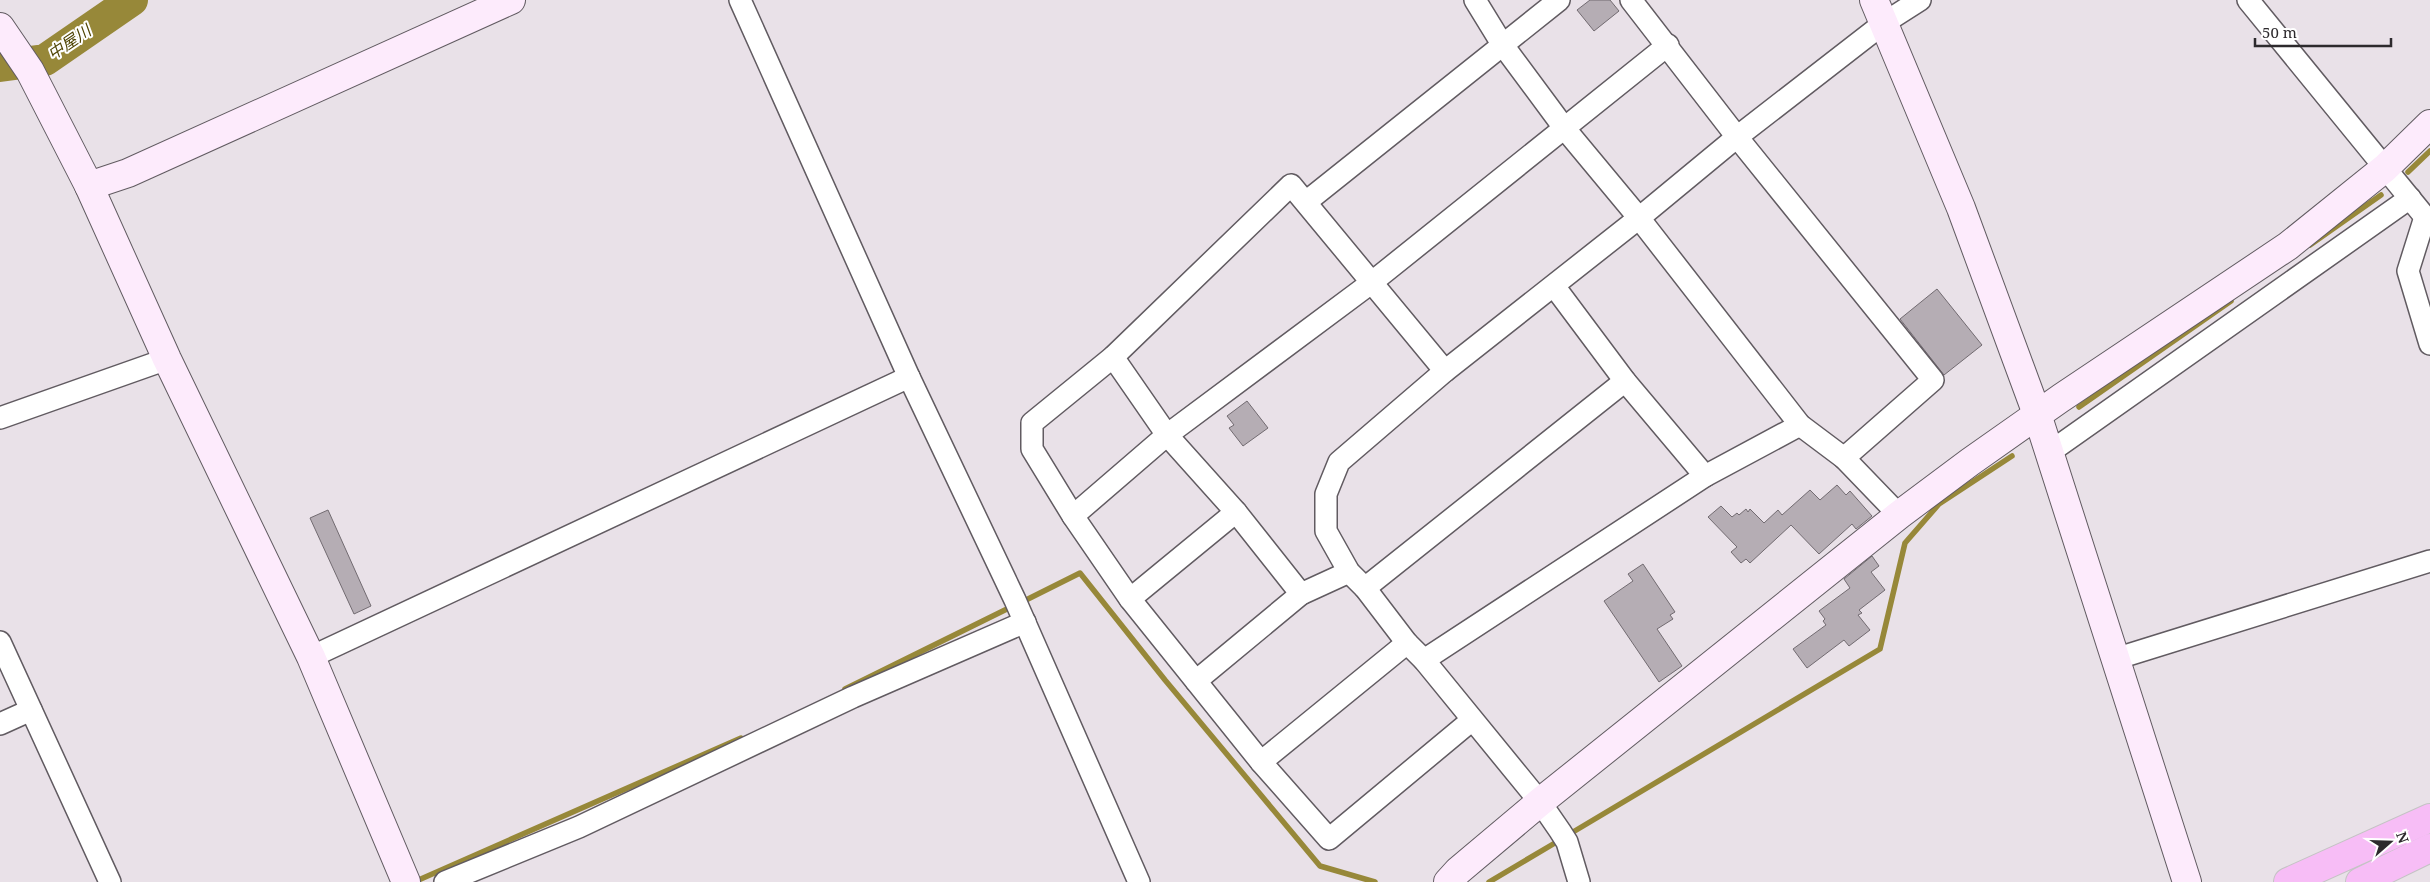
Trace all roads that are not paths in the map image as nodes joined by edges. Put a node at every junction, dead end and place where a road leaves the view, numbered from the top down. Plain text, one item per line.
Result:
1 (512, 0) edge
2 (740, 0) edge
3 (1474, 0) edge
4 (1559, 0) edge
5 (1631, 0) edge
6 (1920, 0) edge
7 (2248, 0) edge
8 (1879, 12) edge
9 (0, 28) edge
10 (1502, 44) junction
11 (1668, 45) junction
12 (2430, 124) edge
13 (1565, 129) junction
14 (1737, 137) junction
15 (2385, 168) junction
16 (89, 186) junction
17 (2410, 198) junction
18 (1306, 202) junction
19 (1639, 218) junction
20 (2427, 220) edge
21 (1371, 283) junction
22 (1554, 286) junction
23 (2430, 344) edge
24 (1113, 357) junction
25 (167, 359) junction
26 (1445, 372) junction
27 (908, 377) junction
28 (1625, 381) junction
29 (2037, 414) junction
30 (0, 418) edge
31 (1800, 426) junction
32 (1166, 435) junction
33 (2050, 452) junction
34 (1844, 458) junction
35 (1705, 476) junction
36 (1236, 512) junction
37 (1899, 515) junction
38 (1073, 516) junction
39 (2430, 561) edge
40 (1349, 572) junction
41 (1365, 588) junction
42 (1301, 594) junction
43 (1130, 599) junction
44 (1020, 611) junction
45 (0, 642) edge
46 (1407, 643) junction
47 (311, 657) junction
48 (1424, 660) junction
49 (2115, 660) junction
50 (1196, 681) junction
51 (31, 710) junction
52 (1472, 720) junction
53 (0, 724) edge
54 (1261, 762) junction
55 (1540, 802) junction
56 (2430, 818) edge
57 (2430, 848) edge
58 (405, 881) edge
59 (110, 882) edge
60 (445, 882) edge
61 (1139, 882) edge
62 (1448, 882) edge
63 (1579, 882) edge
64 (2187, 882) edge
65 (2288, 882) edge
66 (2360, 882) edge

1 - 16 street
2 - 27 street
3 - 10 street
4 - 10 street
5 - 11 street
6 - 8 street
7 - 15 street
8 - 14 street
8 - 29 street
9 - 16 street
10 - 13 street
10 - 18 street
11 - 13 street
11 - 14 street
12 - 15 street
13 - 19 street
13 - 21 street
14 - 19 street
14 - 34 street
15 - 17 street
15 - 29 street
16 - 25 street
17 - 20 street
17 - 33 street
18 - 21 street
18 - 24 street
19 - 22 street
19 - 31 street
20 - 23 street
21 - 26 street
21 - 32 street
22 - 26 street
22 - 28 street
24 - 32 street
24 - 38 street
25 - 30 street
25 - 47 street
26 - 40 street
27 - 44 street
27 - 47 street
28 - 35 street
28 - 41 street
29 - 33 street
29 - 37 street
31 - 34 street
31 - 35 street
32 - 36 street
32 - 38 street
33 - 49 street
34 - 37 street
35 - 48 street
36 - 42 street
36 - 43 street
37 - 55 street
38 - 43 street
39 - 49 street
40 - 41 street
40 - 42 street
41 - 46 street
42 - 50 street
43 - 50 street
44 - 60 street
44 - 61 street
45 - 51 street
46 - 48 street
46 - 54 street
47 - 58 street
48 - 52 street
49 - 64 street
50 - 54 street
51 - 53 street
51 - 59 street
52 - 54 street
52 - 55 street
55 - 62 street
55 - 63 street
56 - 65 highway
57 - 66 highway

